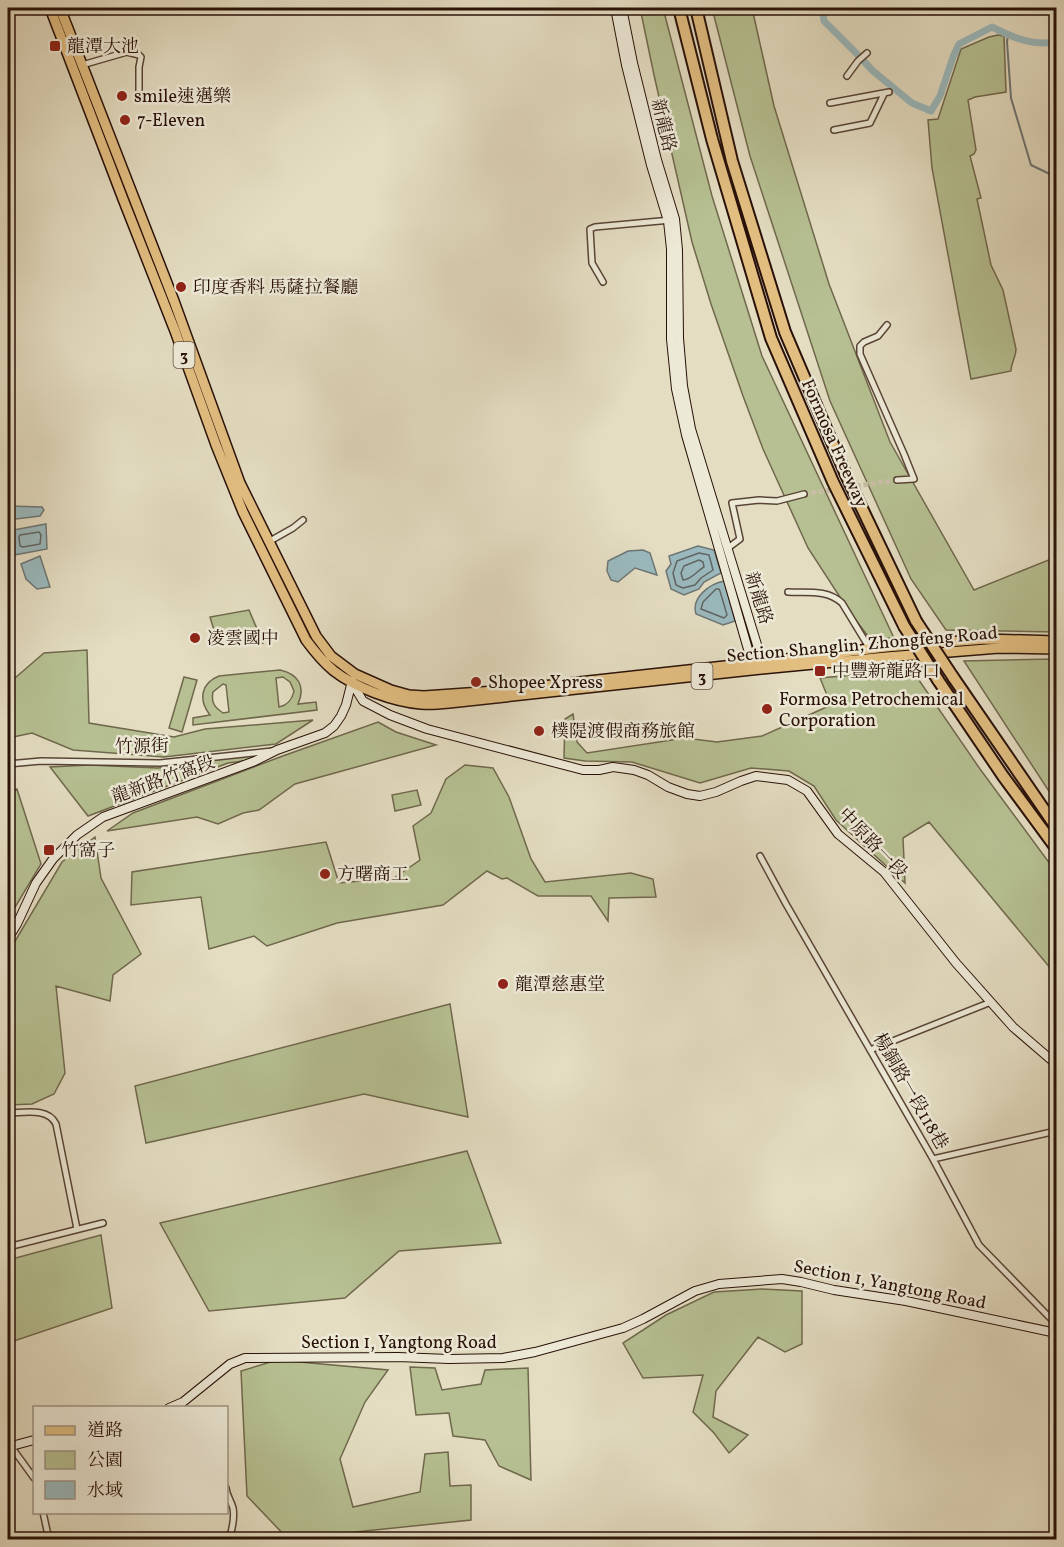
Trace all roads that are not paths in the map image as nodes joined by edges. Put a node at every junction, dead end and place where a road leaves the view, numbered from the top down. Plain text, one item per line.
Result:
1 (50, 8) edge
2 (60, 8) edge
3 (615, 8) edge
4 (622, 8) edge
5 (679, 8) edge
6 (696, 8) edge
7 (867, 53) dead end
8 (82, 65) junction
9 (847, 76) dead end
10 (140, 92) dead end
11 (830, 103) dead end
12 (834, 130) dead end
13 (671, 220) junction
14 (603, 282) dead end
15 (887, 325) dead end
16 (897, 480) tunnel mouth
17 (804, 494) tunnel mouth
18 (303, 520) dead end
19 (270, 541) junction
20 (728, 548) junction
21 (788, 592) dead end
22 (1056, 641) edge
23 (870, 649) junction
24 (1056, 649) edge
25 (759, 664) junction
26 (353, 678) junction
27 (277, 750) junction
28 (8, 764) edge
29 (1056, 827) edge
30 (1056, 848) edge
31 (760, 856) dead end
32 (8, 939) edge
33 (991, 1002) junction
34 (870, 1050) junction
35 (1056, 1064) edge
36 (8, 1113) edge
37 (1056, 1131) edge
38 (933, 1159) junction
39 (104, 1223) dead end
40 (77, 1229) junction
41 (8, 1247) edge
42 (1056, 1324) edge
43 (1056, 1333) edge
44 (173, 1406) edge
45 (8, 1430) edge
46 (33, 1440) edge
47 (9, 1446) edge
48 (33, 1477) edge
49 (228, 1499) edge
50 (43, 1514) edge
51 (49, 1539) edge
52 (229, 1539) edge

1 - 26 main road, 3
2 - 8 main road, 3
3 - 13 street, 新龍路
4 - 13 street, 新龍路
5 - 30 highway, Formosa Freeway, bridge
6 - 29 highway, Formosa Freeway, bridge
7 - 9 street
8 - 10 street
8 - 19 main road, 3
11 - 12 street
13 - 14 street
13 - 20 street, 新龍路
13 - 25 street, 新龍路
15 - 16 street
17 - 20 street
18 - 19 street
19 - 26 main road, 3
20 - 25 street, 新龍路
21 - 23 street
22 - 23 main road, Section Shanglin, Zhongfeng Road / 3
23 - 25 main road, Section Shanglin, Zhongfeng Road / 3
24 - 25 main road, Section Shanglin, Zhongfeng Road / 3
25 - 26 main road, Section Shanglin, Zhongfeng Road / 3
26 - 27 street, 龍新路竹窩段
26 - 33 street, 中原路一段
27 - 28 street, 竹源街
27 - 32 street, 龍新路竹窩段
31 - 34 street, 楊銅路一段118巷
33 - 34 street
33 - 35 street, 中原路一段
34 - 38 street, 楊銅路一段118巷
36 - 40 street
37 - 38 street
38 - 42 street, 楊銅路一段118巷
39 - 40 street
40 - 41 street
43 - 44 street, Section 1, Yangtong Road
45 - 47 street
46 - 47 street
47 - 48 street
49 - 52 street
50 - 51 street

